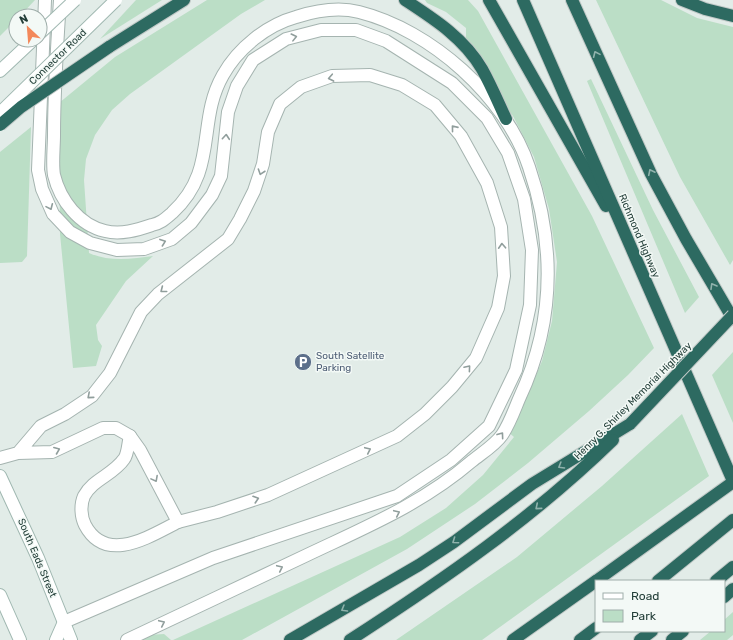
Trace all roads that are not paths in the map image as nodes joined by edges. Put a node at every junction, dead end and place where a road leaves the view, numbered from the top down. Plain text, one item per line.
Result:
1 (45, 0) edge
2 (60, 0) edge
3 (75, 0) edge
4 (116, 0) edge
5 (184, 0) edge
6 (405, 0) edge
7 (489, 0) edge
8 (523, 0) edge
9 (572, 0) edge
10 (682, 0) edge
11 (733, 16) edge
12 (48, 25) edge
13 (24, 48) edge
14 (0, 71) edge
15 (0, 113) edge
16 (506, 119) junction
17 (0, 125) edge
18 (637, 262) junction
19 (733, 315) edge
20 (733, 319) edge
21 (630, 424) junction
22 (130, 436) junction
23 (18, 453) junction
24 (0, 458) edge
25 (0, 476) edge
26 (733, 481) edge
27 (733, 520) edge
28 (178, 522) junction
29 (733, 568) edge
30 (597, 580) edge
31 (659, 580) edge
32 (717, 580) edge
33 (595, 582) edge
34 (0, 595) edge
35 (64, 622) junction
36 (595, 629) edge
37 (651, 632) edge
38 (682, 632) edge
39 (20, 640) edge
40 (56, 640) edge
41 (71, 640) edge
42 (127, 640) edge
43 (290, 640) edge
44 (350, 640) edge
45 (513, 640) edge
46 (580, 640) edge
47 (640, 640) edge
48 (672, 640) edge

1 -> 35 street
2 - 16 street
3 - 12 street, bridge
4 - 15 street, Connector Road, bridge
5 - 17 highway, bridge
6 - 16 highway
7 - 18 highway
8 - 18 highway, Richmond Highway
20 -> 9 highway
10 - 11 highway
13 - 14 street
42 -> 16 street
18 - 26 highway, Richmond Highway
19 - 21 highway, Henry G. Shirley Memorial Highway, bridge
21 -> 43 highway
21 -> 44 highway, Henry G. Shirley Memorial Highway
23 -> 22 street
22 -> 28 street
22 - 28 street
23 - 24 street
28 -> 23 street
25 - 35 street, South Eads Street
26 - 30 highway
27 - 31 highway
29 - 32 highway
33 - 45 highway
34 - 39 street
35 - 40 street
35 - 41 street, South Eads Street
36 - 46 highway
37 - 47 highway
38 - 48 highway

